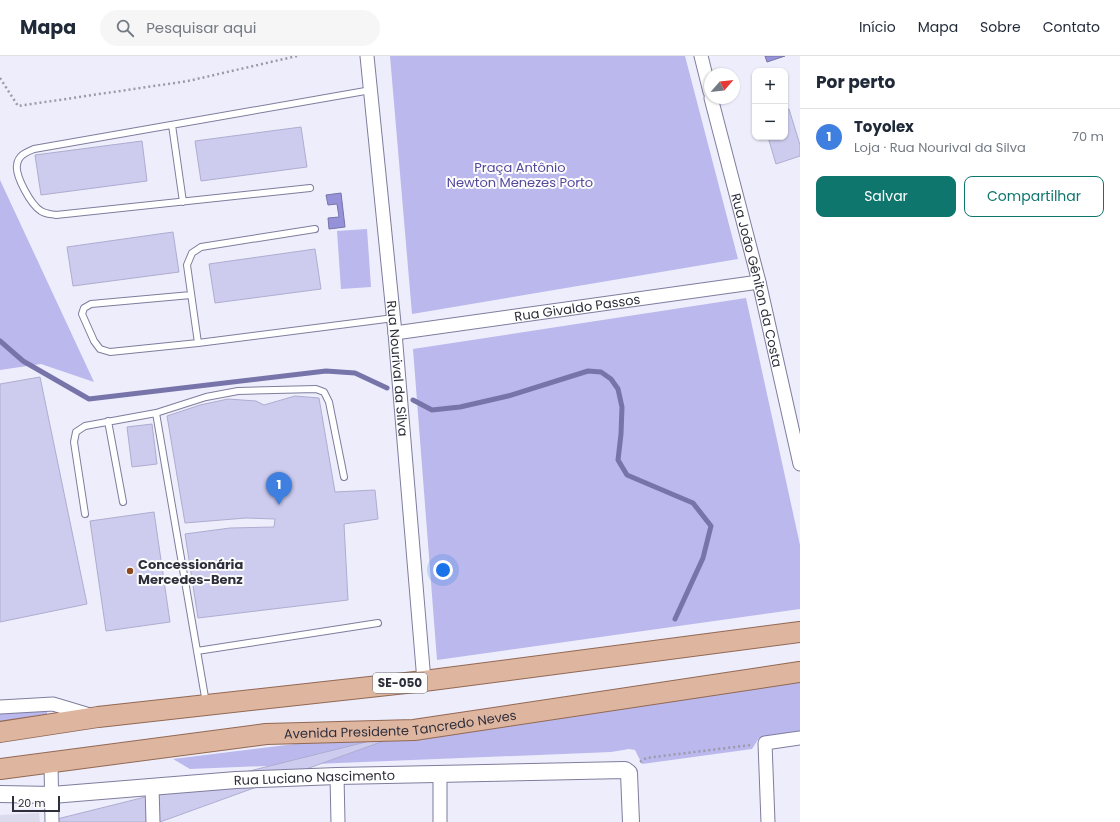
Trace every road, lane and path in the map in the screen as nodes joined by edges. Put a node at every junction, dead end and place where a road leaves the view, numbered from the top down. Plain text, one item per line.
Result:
1 (297, 56) edge
2 (368, 56) edge
3 (701, 56) edge
4 (704, 68) edge
5 (0, 78) edge
6 (371, 90) junction
7 (714, 104) edge
8 (172, 125) junction
9 (310, 188) dead end
10 (183, 202) junction
11 (315, 229) dead end
12 (759, 282) junction
13 (191, 295) junction
14 (394, 318) junction
15 (395, 333) junction
16 (198, 343) junction
17 (156, 414) junction
18 (108, 421) junction
19 (799, 459) edge
20 (344, 477) dead end
21 (123, 502) dead end
22 (85, 514) dead end
23 (378, 623) dead end
24 (800, 632) edge
25 (197, 651) junction
26 (800, 672) edge
27 (424, 681) junction
28 (206, 705) junction
29 (0, 707) edge
30 (98, 718) junction
31 (0, 732) edge
32 (800, 738) edge
33 (765, 743) junction
34 (50, 763) junction
35 (0, 769) edge
36 (628, 771) junction
37 (440, 775) junction
38 (337, 776) junction
39 (152, 787) junction
40 (0, 794) edge
41 (52, 795) junction
42 (52, 822) edge
43 (153, 822) edge
44 (338, 822) edge
45 (440, 822) edge
46 (631, 822) edge
47 (768, 822) edge

1 - 5 path
2 - 6 street, Rua Nourival da Silva
3 - 4 street
6 - 8 lane
6 - 14 street, Rua Nourival da Silva
7 - 12 street, Rua João Gêniton da Costa
8 - 10 lane
8 - 10 lane
9 - 10 lane
11 - 13 lane
12 - 15 street, Rua Givaldo Passos
12 - 19 street, Rua João Gêniton da Costa
13 - 16 lane
13 - 16 lane
14 - 15 street, Rua Nourival da Silva
14 - 16 lane
15 - 27 street, Rua Nourival da Silva
17 - 18 lane
17 - 20 lane
17 - 25 lane
18 - 21 lane
18 - 22 lane
23 - 25 lane
24 - 27 main road, SE-050
25 - 28 lane
26 - 34 main road, Avenida Presidente Tancredo Neves
27 - 28 main road, SE-050
28 - 30 main road, SE-050
29 - 30 street
30 - 31 main road, SE-050
32 - 33 street
33 - 36 path
33 - 47 street
34 - 35 main road, Avenida Presidente Tancredo Neves
34 - 41 street
36 - 37 street, Rua Luciano Nascimento
36 - 46 street
37 - 38 street, Rua Luciano Nascimento
37 - 45 street
38 - 39 street, Rua Luciano Nascimento
38 - 44 street
39 - 41 street, Rua Luciano Nascimento
39 - 43 street
40 - 41 street, Rua Luciano Nascimento
41 - 42 street

